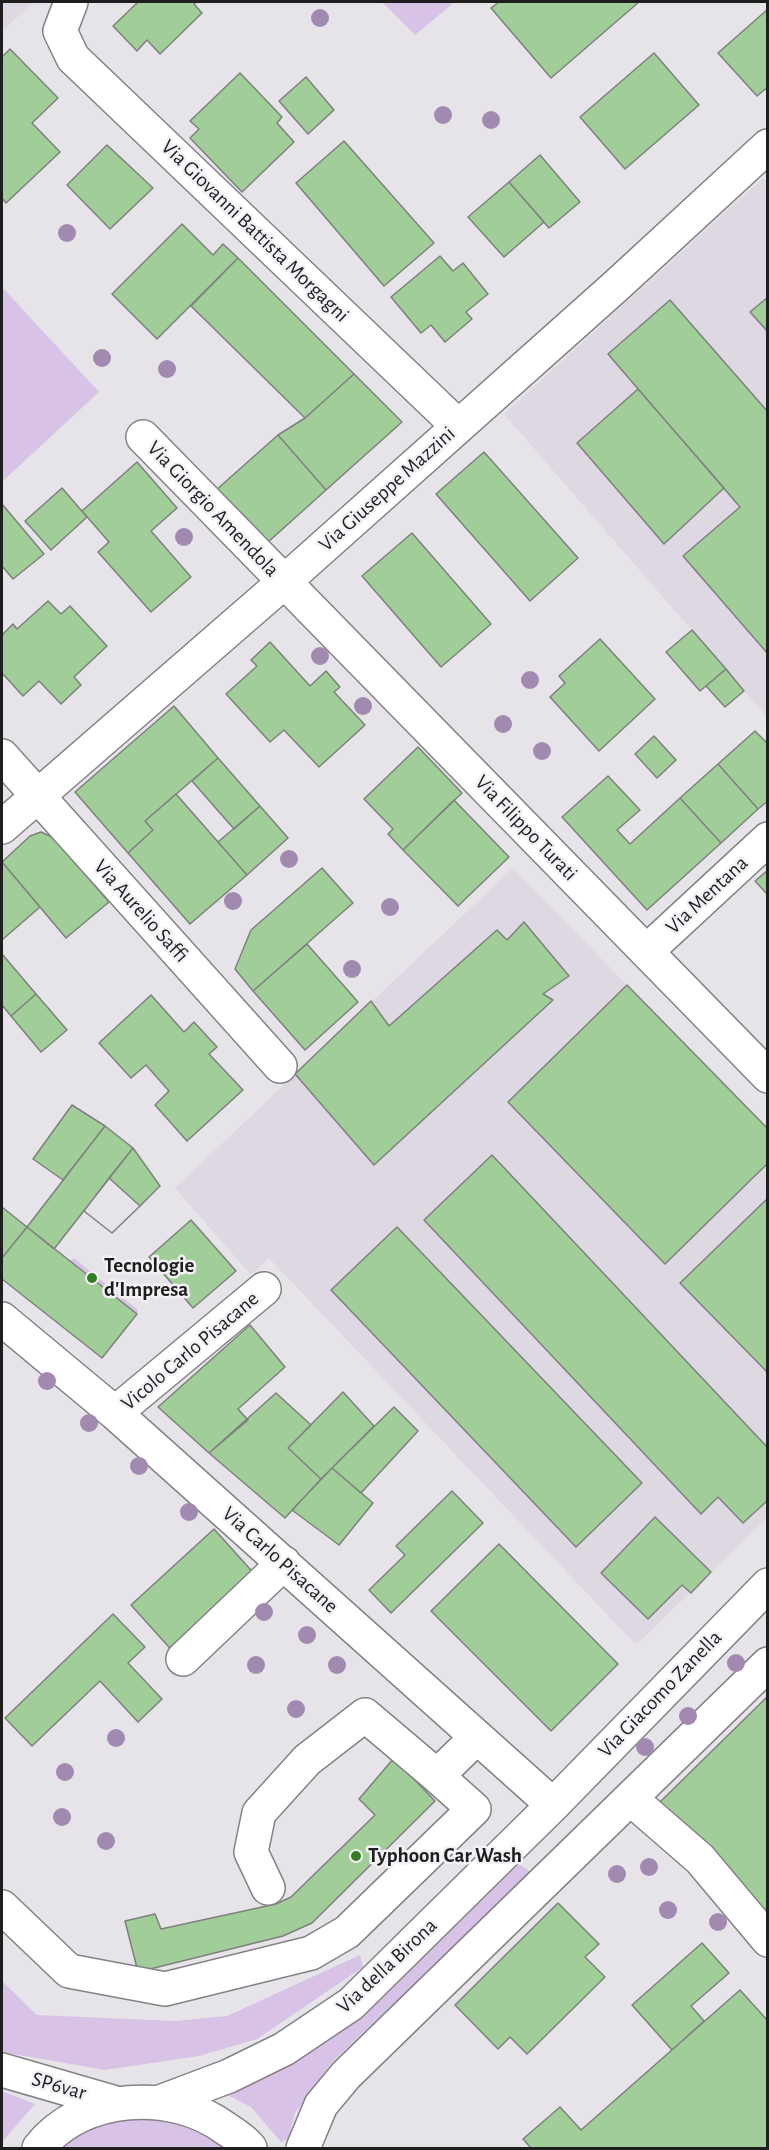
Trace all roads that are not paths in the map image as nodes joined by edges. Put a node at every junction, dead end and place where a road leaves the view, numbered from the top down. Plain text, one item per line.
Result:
1 (66, 16) edge
2 (768, 146) edge
3 (458, 426) junction
4 (143, 437) dead end
5 (284, 582) junction
6 (2, 756) edge
7 (39, 796) junction
8 (2, 826) edge
9 (768, 839) edge
10 (647, 951) junction
11 (280, 1066) dead end
12 (768, 1076) edge
13 (264, 1289) dead end
14 (2, 1319) edge
15 (116, 1413) junction
16 (284, 1563) junction
17 (768, 1585) edge
18 (183, 1659) dead end
19 (768, 1664) edge
20 (477, 1737) junction
21 (437, 1776) junction
22 (631, 1799) junction
23 (553, 1805) junction
24 (268, 1888) dead end
25 (2, 1907) edge
26 (768, 1940) edge
27 (2, 2070) edge
28 (160, 2102) junction
29 (116, 2103) junction
30 (39, 2148) edge
31 (250, 2148) edge
32 (303, 2148) edge

1 - 3 street, Via Giovanni Battista Morgagni
2 - 3 street, Via Giuseppe Mazzini
3 - 5 street, Via Giuseppe Mazzini
4 - 5 street, Via Giorgio Amendola
5 - 7 street, Via Giuseppe Mazzini
5 - 10 street, Via Filippo Turati
6 - 7 street, Via Aurelio Saffi
7 - 8 street, Via Giuseppe Mazzini
7 - 11 street, Via Aurelio Saffi
9 - 10 street, Via Mentana
10 - 12 street, Via Filippo Turati
13 - 15 street, Vicolo Carlo Pisacane
14 - 15 street, Via Carlo Pisacane
15 - 16 street, Via Carlo Pisacane
16 - 18 street
16 - 20 street, Via Carlo Pisacane
17 - 23 street, Via Giacomo Zanella
19 - 22 street
20 - 21 street
20 - 23 street, Via Carlo Pisacane
21 - 24 street
21 - 25 street
22 - 26 street
22 - 32 street
23 - 28 street, Via della Birona
27 - 29 street, SP6var / SP6var
28 - 29 street, SP6var
28 - 31 street, SP6var
29 - 30 street, SP6var

